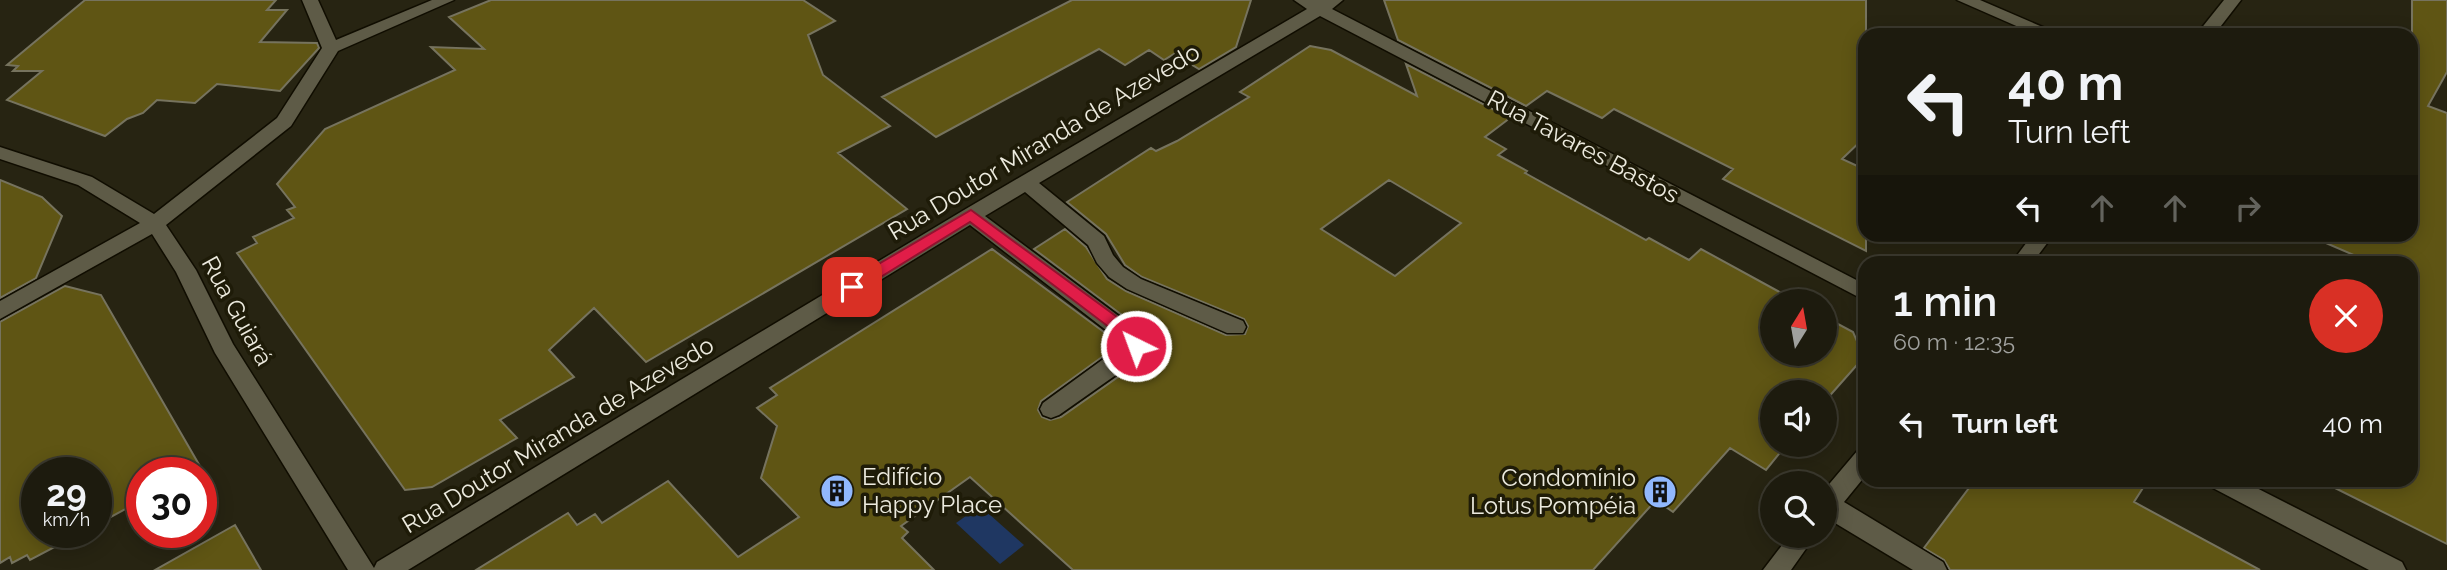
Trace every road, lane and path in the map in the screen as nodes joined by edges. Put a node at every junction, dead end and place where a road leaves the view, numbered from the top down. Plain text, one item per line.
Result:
1 (310, 0) edge
2 (446, 0) edge
3 (1965, 0) edge
4 (2233, 0) edge
5 (1319, 3) edge
6 (2035, 28) edge
7 (2210, 28) edge
8 (331, 48) junction
9 (0, 153) edge
10 (1026, 183) junction
11 (971, 215) junction
12 (155, 223) junction
13 (2038, 242) edge
14 (2027, 256) edge
15 (1858, 291) edge
16 (0, 310) edge
17 (1235, 327) dead end
18 (1051, 409) dead end
19 (1858, 467) edge
20 (2233, 487) edge
21 (1837, 493) edge
22 (1837, 513) edge
23 (1793, 548) edge
24 (362, 570) edge
25 (386, 570) edge
26 (1776, 570) edge
27 (1934, 570) edge
28 (2393, 570) edge

1 - 8 street
2 - 8 street
3 - 6 street
4 - 7 street
5 - 10 street, Rua Doutor Miranda de Azevedo
5 - 15 street, Rua Tavares Bastos
8 - 12 street
9 - 12 street, Rua Guiará
10 - 11 street, Rua Doutor Miranda de Azevedo
10 - 17 street
11 - 18 street
11 - 25 street, Rua Doutor Miranda de Azevedo
12 - 16 street
12 - 24 street, Rua Guiará
13 - 14 street
19 - 21 street
20 - 28 street
22 - 27 street
23 - 26 street

